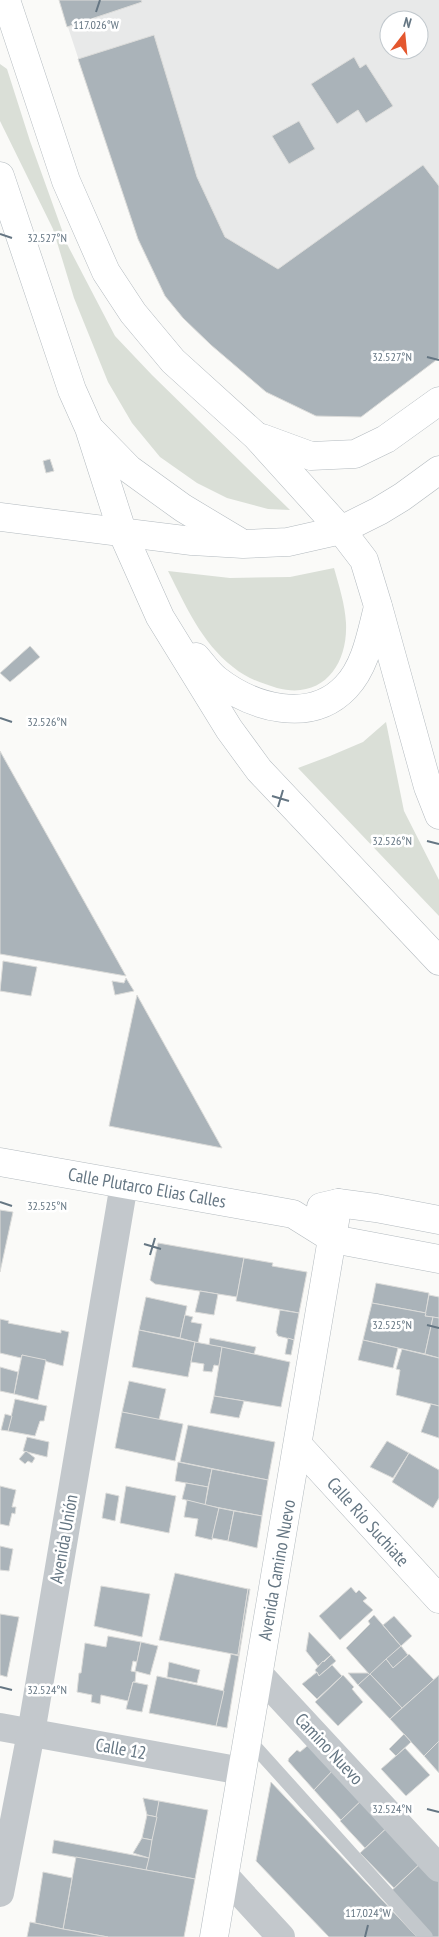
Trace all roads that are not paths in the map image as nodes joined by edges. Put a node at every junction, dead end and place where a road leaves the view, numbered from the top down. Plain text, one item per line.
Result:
1 (6, 0) edge
2 (0, 176) edge
3 (439, 401) edge
4 (89, 428) junction
5 (256, 436) junction
6 (439, 470) edge
7 (0, 517) edge
8 (341, 530) junction
9 (123, 534) junction
10 (243, 544) junction
11 (378, 606) junction
12 (160, 617) junction
13 (439, 815) edge
14 (439, 961) edge
15 (0, 1162) edge
16 (124, 1184) junction
17 (338, 1203) junction
18 (293, 1214) junction
19 (439, 1220) edge
20 (333, 1239) junction
21 (439, 1259) edge
22 (298, 1445) junction
23 (439, 1599) edge
24 (259, 1674) junction
25 (0, 1727) edge
26 (31, 1733) junction
27 (248, 1739) junction
28 (242, 1771) junction
29 (439, 1868) edge
30 (224, 1876) junction
31 (0, 1893) edge
32 (214, 1937) edge
33 (281, 1937) edge
34 (426, 1937) edge

1 - 5 main road
2 - 4 main road
3 - 5 main road
4 - 9 main road
4 - 10 main road
5 - 8 main road
6 - 8 main road
7 - 9 main road
8 - 10 main road
8 - 11 main road
9 - 10 main road
9 - 12 main road
11 - 12 main road
11 - 13 main road
12 - 14 main road
15 - 16 main road, Calle Plutarco Elias Calles
16 - 18 main road, Calle Plutarco Elias Calles
16 - 26 street, Avenida Unión
17 - 18 main road, Calle Plutarco Elias Calles
17 - 19 main road, Calle Plutarco Elias Calles
17 - 20 main road, Avenida Camino Nuevo
18 - 20 main road, Calle Plutarco Elias Calles
20 - 21 main road, Calle Plutarco Elias Calles
20 - 22 main road, Avenida Camino Nuevo
22 - 23 main road, Calle Río Suchiate
22 - 24 main road, Avenida Camino Nuevo
24 - 27 main road, Avenida Camino Nuevo
24 - 29 street, Camino Nuevo
25 - 26 street, Calle 12
26 - 28 street, Calle 12
26 - 31 street, Avenida Unión
27 - 28 main road, Avenida Camino Nuevo
27 - 34 lane
28 - 30 main road, Avenida Camino Nuevo
30 - 32 main road, Avenida Camino Nuevo
30 - 33 street

